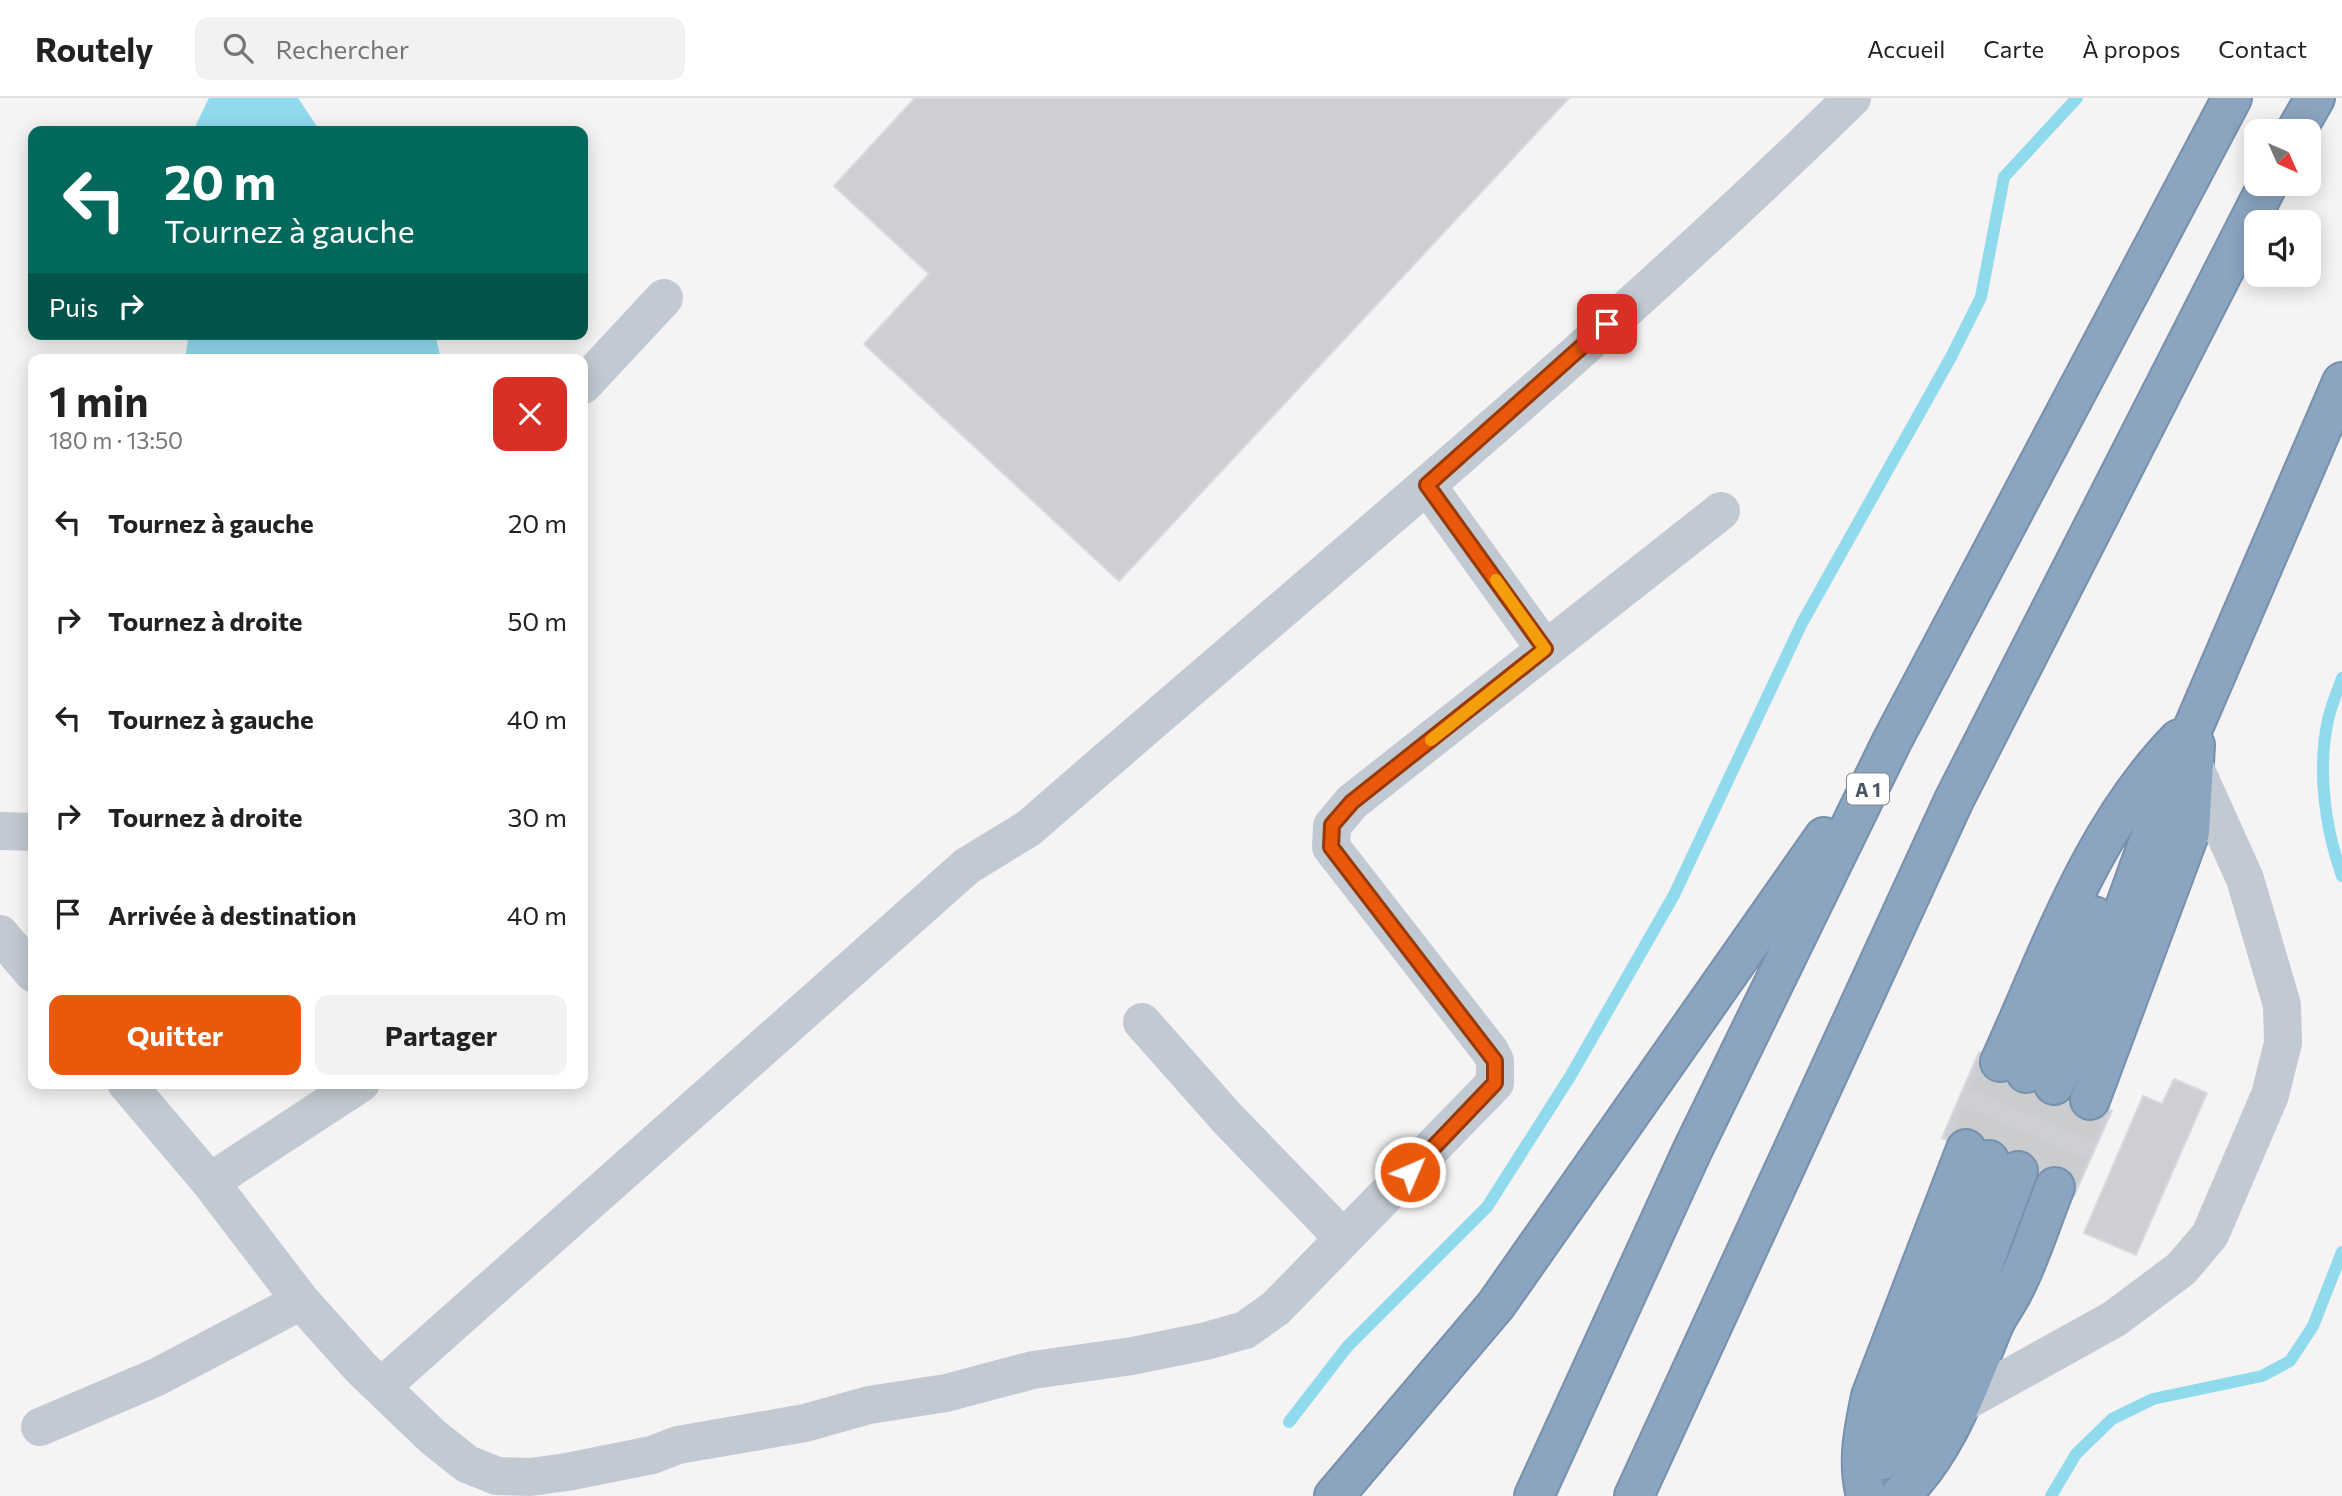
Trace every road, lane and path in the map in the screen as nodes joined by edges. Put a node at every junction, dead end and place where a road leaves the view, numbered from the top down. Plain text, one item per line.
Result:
1 (1852, 98) edge
2 (2232, 98) edge
3 (2315, 98) edge
4 (2303, 119) edge
5 (2262, 196) edge
6 (664, 298) dead end
7 (588, 380) edge
8 (2342, 382) edge
9 (1427, 485) junction
10 (1721, 511) dead end
11 (1545, 649) junction
12 (2195, 722) junction
13 (1892, 741) junction
14 (2195, 768) junction
15 (0, 831) edge
16 (28, 832) edge
17 (0, 934) edge
18 (28, 967) edge
19 (1142, 1022) dead end
20 (2027, 1073) tunnel mouth
21 (131, 1089) edge
22 (351, 1089) edge
23 (2090, 1100) tunnel mouth
24 (1991, 1159) junction
25 (210, 1182) junction
26 (2055, 1187) tunnel mouth
27 (1343, 1238) junction
28 (301, 1301) junction
29 (381, 1387) junction
30 (1959, 1405) junction
31 (40, 1427) dead end
32 (1334, 1496) edge
33 (1534, 1496) edge
34 (1634, 1496) edge
35 (1866, 1496) edge
36 (1876, 1496) edge
37 (1882, 1496) edge
38 (1900, 1496) edge

1 - 9 lane
2 - 13 highway, A 1
3 - 4 highway
5 - 34 highway
6 - 7 lane
8 - 12 highway
9 - 11 lane
9 - 29 lane
10 - 11 lane
11 - 27 lane
12 - 14 highway
12 - 20 highway
13 - 32 highway
13 - 33 highway, A 1
14 - 23 highway
14 - 30 lane
15 - 16 lane
17 - 18 lane
19 - 27 lane
21 - 25 lane
22 - 25 lane
24 - 35 highway
24 - 36 highway
24 - 37 highway
25 - 28 lane
26 - 30 highway
27 - 29 lane
28 - 29 lane
28 - 31 lane
30 - 38 highway

